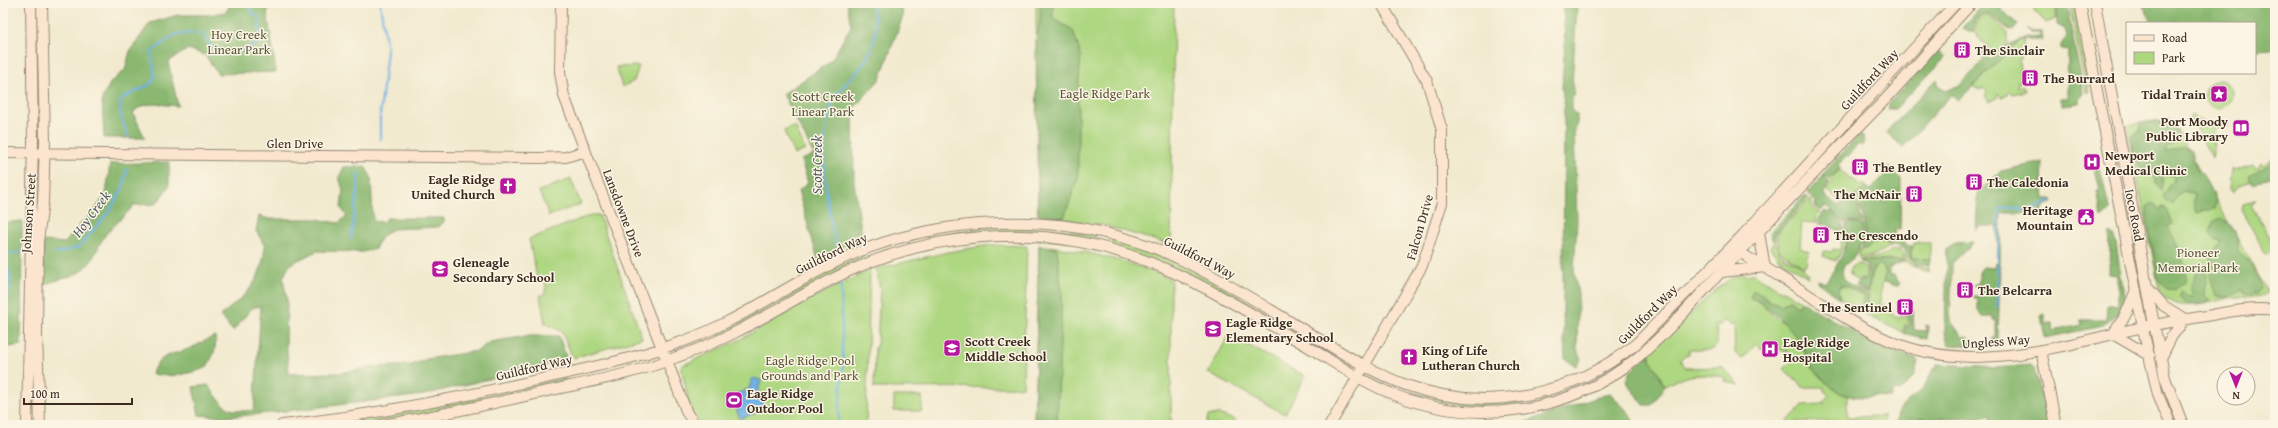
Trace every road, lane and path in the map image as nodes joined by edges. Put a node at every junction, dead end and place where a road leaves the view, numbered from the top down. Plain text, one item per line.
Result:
1 (31, 3) edge
2 (42, 3) edge
3 (561, 3) edge
4 (1381, 3) edge
5 (1956, 3) edge
6 (1972, 3) edge
7 (2080, 3) edge
8 (2095, 3) edge
9 (585, 151) junction
10 (3, 153) edge
11 (33, 154) junction
12 (44, 154) junction
13 (1759, 233) junction
14 (1737, 248) junction
15 (1765, 267) junction
16 (1722, 272) junction
17 (2149, 289) junction
18 (2136, 290) junction
19 (2263, 309) junction
20 (2275, 310) edge
21 (2275, 318) edge
22 (2185, 319) junction
23 (2154, 324) junction
24 (2143, 326) junction
25 (2113, 334) junction
26 (662, 348) junction
27 (2041, 350) junction
28 (2150, 356) junction
29 (2162, 356) junction
30 (666, 361) junction
31 (1365, 365) junction
32 (1358, 376) junction
33 (27, 425) edge
34 (40, 425) edge
35 (282, 425) edge
36 (381, 425) edge
37 (695, 425) edge
38 (1330, 425) edge
39 (2056, 425) edge
40 (2171, 425) edge
41 (2183, 425) edge

1 - 11 main road, Johnson Street
2 - 12 main road, Johnson Street
3 - 9 main road, Lansdowne Drive
4 - 31 main road, Falcon Drive
5 - 14 main road, Guildford Way
6 - 13 main road, Guildford Way
7 - 18 main road, Ioco Road
8 - 17 main road, Ioco Road
9 - 12 main road, Glen Drive
9 - 26 main road, Lansdowne Drive
10 - 11 main road, Glen Drive
11 - 12 main road, Glen Drive
11 - 33 main road, Johnson Street
12 - 34 main road, Johnson Street
13 - 14 main road, Guildford Way
13 - 15 main road
14 - 15 main road, Ungless Way
14 - 16 main road, Guildford Way
14 - 31 main road, Guildford Way
15 - 16 main road
15 - 27 main road, Ungless Way
16 - 32 main road, Guildford Way
17 - 22 main road
17 - 23 main road, Ioco Road
18 - 24 main road, Ioco Road
18 - 25 main road
19 - 20 main road
19 - 21 main road
19 - 22 main road
22 - 23 main road
22 - 29 main road
23 - 24 main road
23 - 29 main road, Ioco Road
24 - 25 main road, Ungless Way
24 - 28 main road, Ioco Road
25 - 27 main road, Ungless Way
25 - 28 main road
26 - 30 main road, Lansdowne Drive
26 - 31 main road, Guildford Way
26 - 35 main road, Guildford Way
27 - 39 main road
28 - 40 main road, Ioco Road
29 - 41 main road, Ioco Road
30 - 32 main road, Guildford Way
30 - 36 main road, Guildford Way
30 - 37 main road, Lansdowne Drive
31 - 32 main road, Falcon Drive
32 - 38 main road, Falcon Drive

